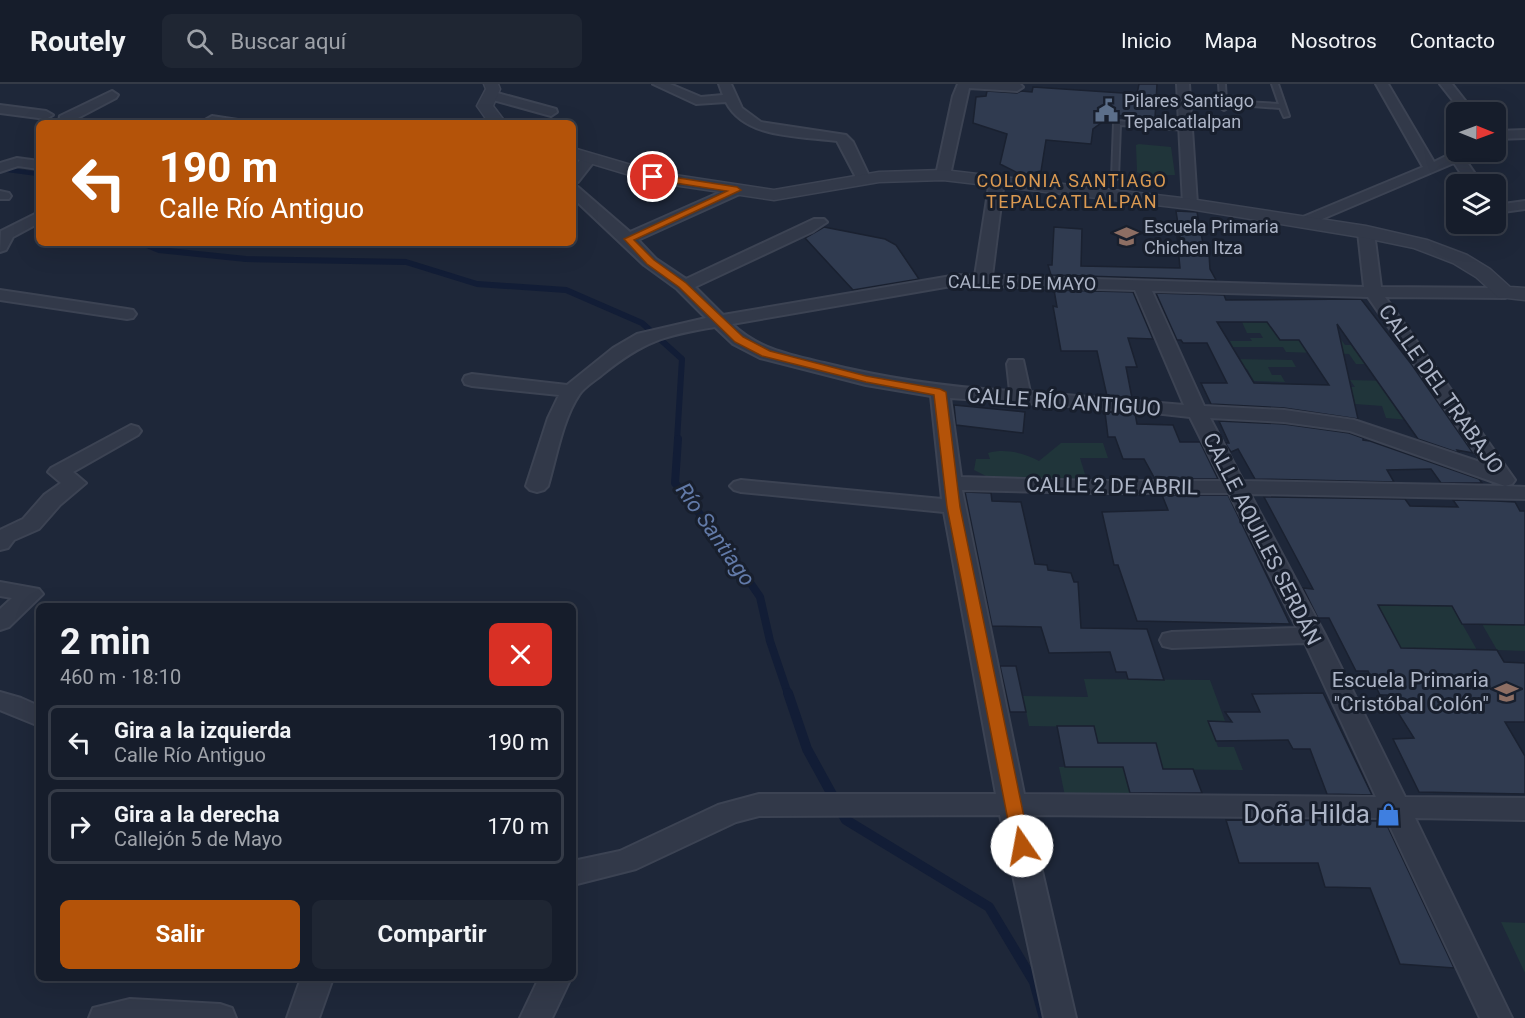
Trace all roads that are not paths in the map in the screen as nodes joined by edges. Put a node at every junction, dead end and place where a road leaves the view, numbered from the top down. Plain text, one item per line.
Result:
1 (659, 84) edge
2 (725, 84) edge
3 (964, 84) edge
4 (1184, 84) edge
5 (1222, 84) edge
6 (1275, 84) edge
7 (1382, 84) edge
8 (1446, 84) edge
9 (1017, 87) dead end
10 (491, 89) edge
11 (112, 95) dead end
12 (730, 98) junction
13 (1185, 99) junction
14 (1460, 102) edge
15 (1252, 104) junction
16 (1224, 105) junction
17 (1282, 106) junction
18 (0, 109) edge
19 (551, 112) dead end
20 (1254, 112) dead end
21 (46, 115) dead end
22 (1286, 116) dead end
23 (66, 120) edge
24 (495, 120) edge
25 (1186, 128) junction
26 (1525, 134) edge
27 (1506, 135) edge
28 (581, 156) edge
29 (0, 157) edge
30 (17, 162) junction
31 (1446, 162) edge
32 (36, 165) edge
33 (0, 168) edge
34 (1431, 169) junction
35 (943, 175) junction
36 (1115, 178) dead end
37 (864, 180) junction
38 (997, 180) junction
39 (737, 190) junction
40 (576, 193) edge
41 (1190, 204) junction
42 (1525, 205) edge
43 (1506, 208) edge
44 (36, 219) edge
45 (819, 222) dead end
46 (1304, 222) junction
47 (1366, 232) junction
48 (628, 239) junction
49 (0, 247) edge
50 (983, 280) junction
51 (683, 285) junction
52 (1142, 286) junction
53 (1373, 292) junction
54 (1515, 294) edge
55 (0, 295) edge
56 (127, 314) dead end
57 (717, 321) junction
58 (618, 352) junction
59 (1016, 364) dead end
60 (472, 380) dead end
61 (544, 387) junction
62 (571, 392) junction
63 (940, 392) junction
64 (1021, 398) junction
65 (1197, 412) junction
66 (131, 430) dead end
67 (537, 486) dead end
68 (741, 486) dead end
69 (1237, 488) junction
70 (1518, 492) edge
71 (952, 495) junction
72 (0, 543) edge
73 (0, 589) edge
74 (0, 622) edge
75 (1313, 635) junction
76 (1172, 639) dead end
77 (0, 701) edge
78 (36, 716) edge
79 (1012, 804) junction
80 (1396, 808) junction
81 (1525, 809) edge
82 (576, 872) edge
83 (316, 981) edge
84 (554, 981) edge
85 (105, 1018) edge
86 (220, 1018) edge
87 (303, 1018) edge
88 (537, 1018) edge
89 (1060, 1018) edge
90 (1496, 1018) edge

1 - 12 street
2 - 12 street
3 - 9 street
3 - 35 street
4 - 13 street
5 - 16 lane
6 - 17 lane
7 - 34 street
8 - 14 street
10 - 19 street
10 - 24 street
11 - 23 street
12 - 37 street
13 - 16 lane
13 - 25 street
15 - 16 lane
15 - 17 lane
15 - 20 lane
17 - 22 lane
18 - 21 street
25 - 36 lane
25 - 41 street
26 - 27 street
28 - 39 street
29 - 30 street
30 - 32 street
30 - 33 street
31 - 34 street
34 - 46 street
35 - 37 street
35 - 38 street
37 - 39 street
38 - 41 street
38 - 50 street
39 - 48 street
40 - 48 street, CALLE RÍO ANTIGUO
41 - 46 street
42 - 43 street
44 - 49 street
45 - 51 street
46 - 47 street
47 - 53 street, CALLE DEL TRABAJO
47 - 54 street
48 - 51 street, CALLE RÍO ANTIGUO
50 - 52 street, CALLE 5 DE MAYO
50 - 57 street, CALLE 5 DE MAYO
51 - 57 street, CALLE RÍO ANTIGUO
52 - 53 street, CALLE 5 DE MAYO
52 - 65 street, CALLE AQUILES SERDÁN
53 - 54 street, CALLE 5 DE MAYO
53 - 70 street, CALLE DEL TRABAJO
55 - 56 street
57 - 58 street, CALLE 5 DE MAYO
57 - 63 street, CALLE RÍO ANTIGUO
58 - 61 street
58 - 62 street, CALLE 5 DE MAYO
59 - 64 street
60 - 61 street
61 - 62 street
62 - 67 street, CALLE 5 DE MAYO
63 - 64 street, CALLE RÍO ANTIGUO
63 - 71 street
64 - 65 street, CALLE RÍO ANTIGUO
65 - 69 street, CALLE AQUILES SERDÁN
65 - 70 street, CALLE RÍO ANTIGUO
66 - 72 street
68 - 71 street, CALLE 2 DE ABRIL
69 - 70 street, CALLE 2 DE ABRIL
69 - 71 street, CALLE 2 DE ABRIL
69 - 75 street, CALLE AQUILES SERDÁN
71 - 79 street
73 - 74 street
75 - 76 street
75 - 80 street, CALLE AQUILES SERDÁN
77 - 78 street
79 - 80 street
79 - 82 street
79 - 89 street
80 - 81 street
80 - 90 street, CALLE AQUILES SERDÁN
83 - 87 street
84 - 88 street
85 - 86 street

